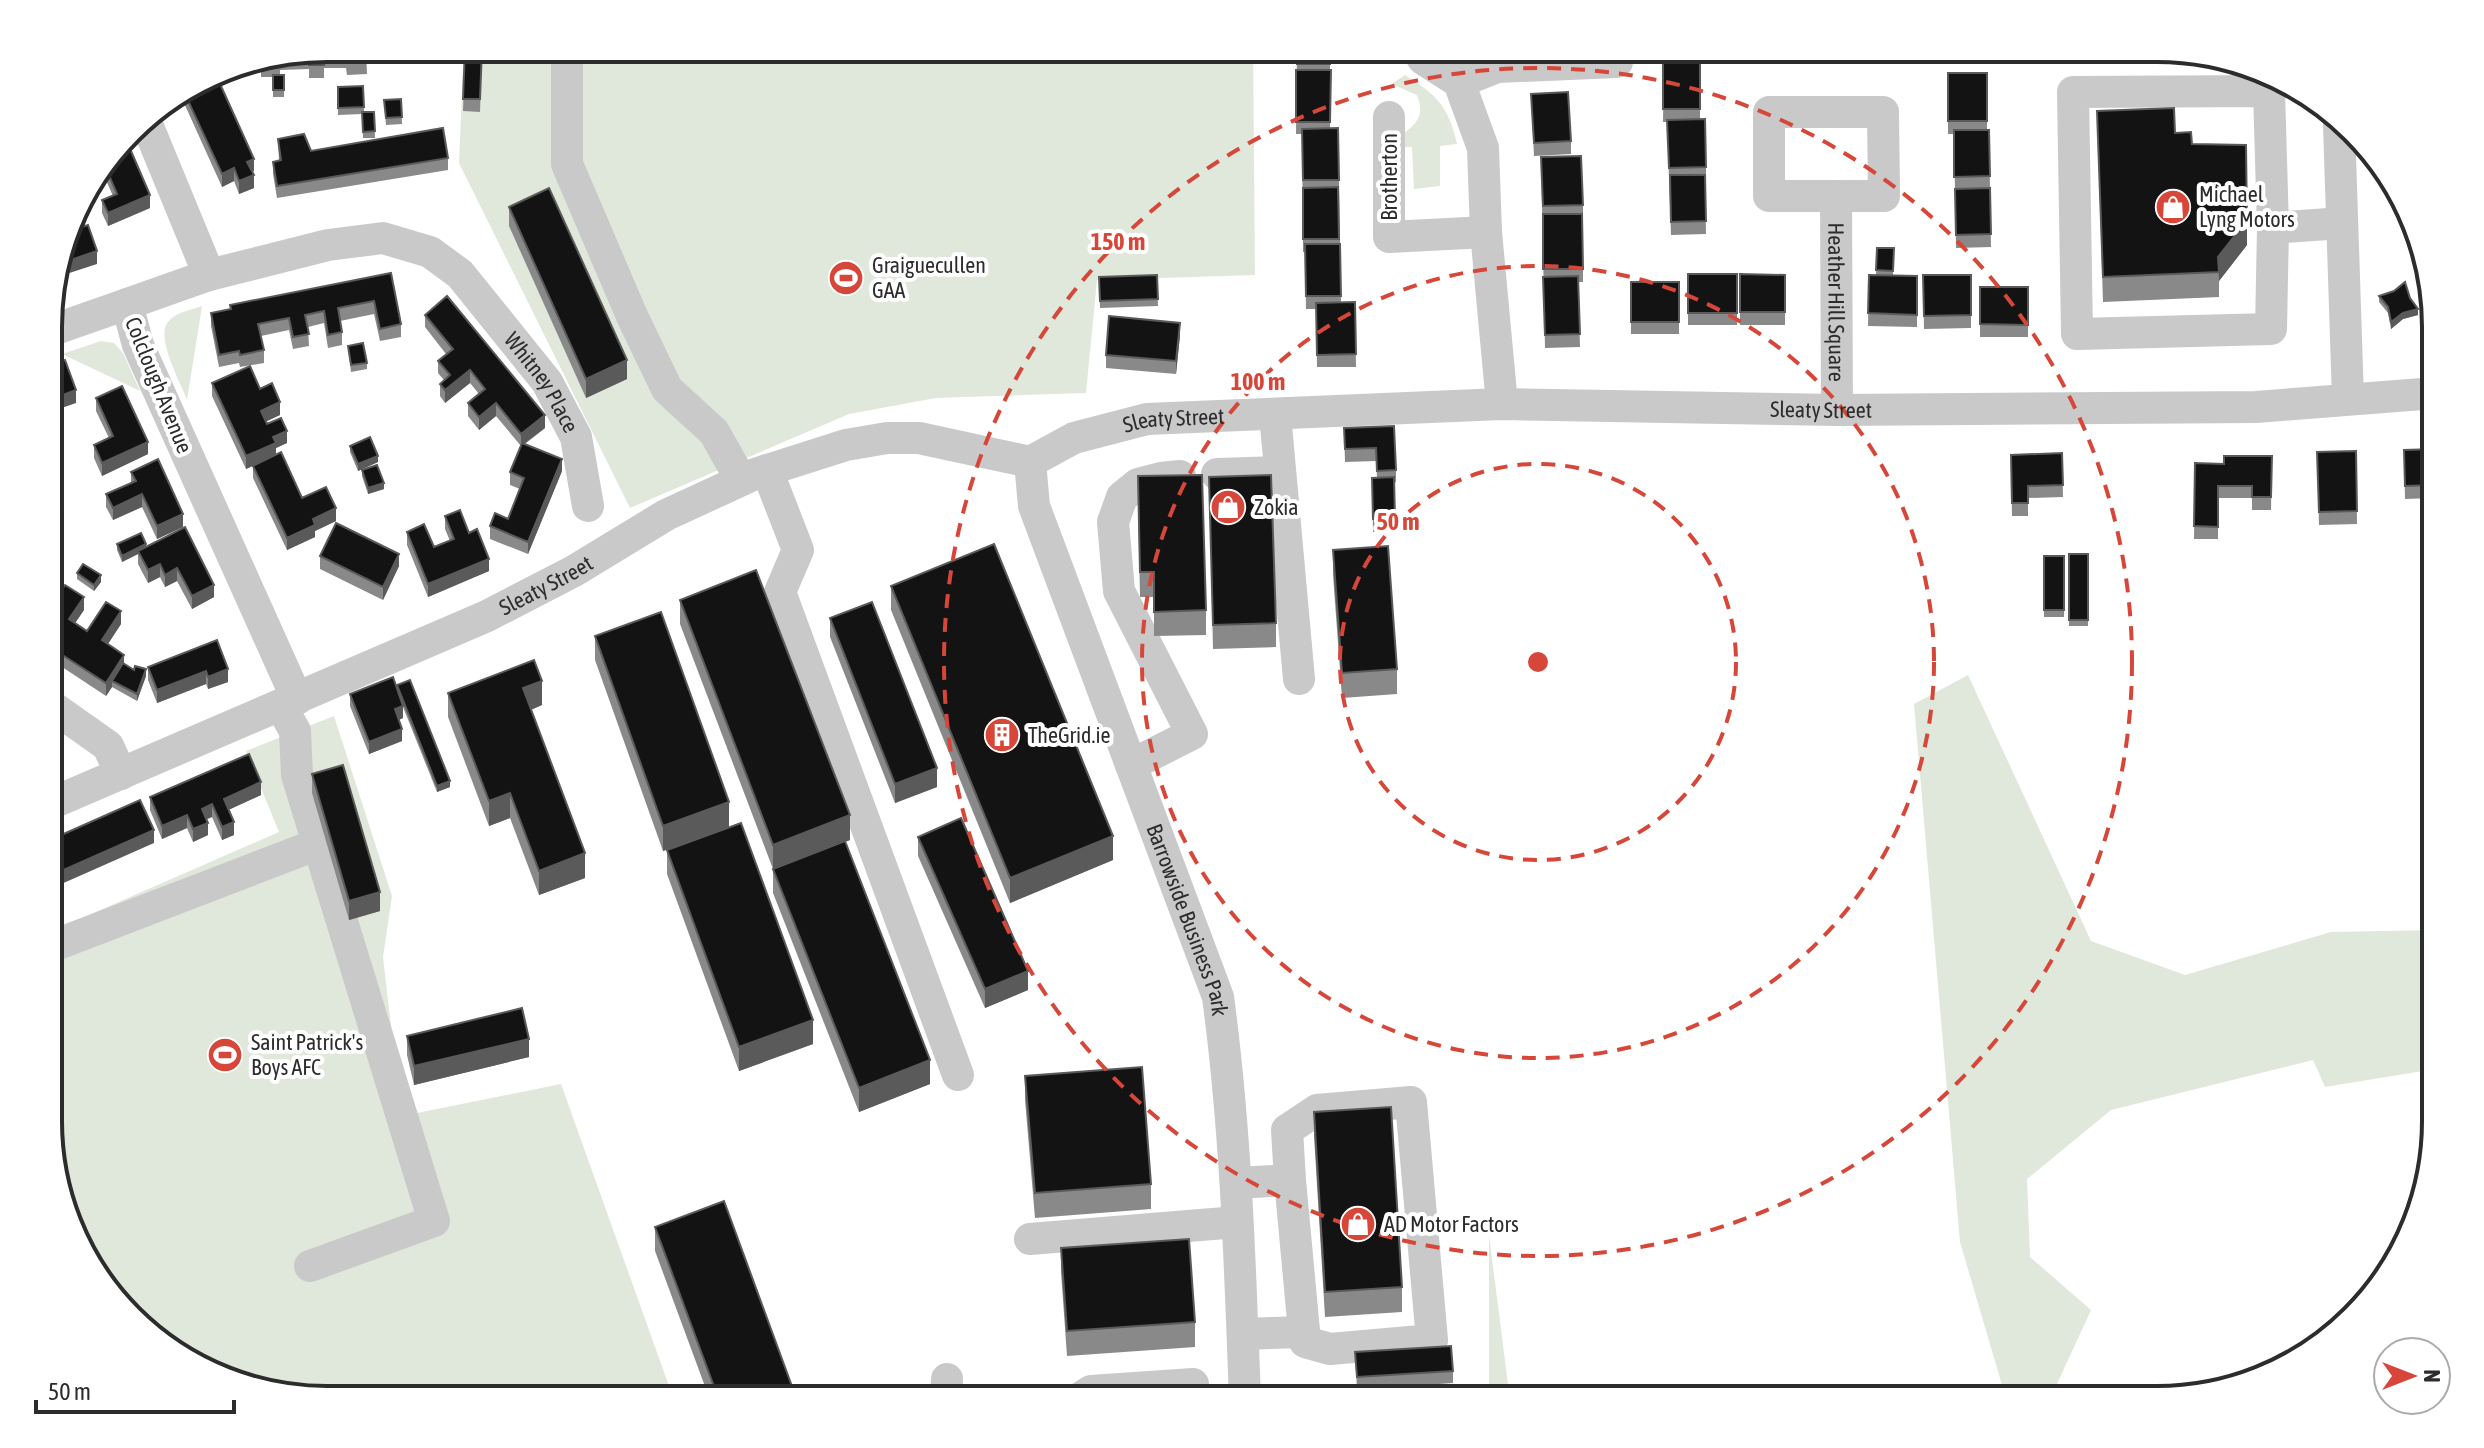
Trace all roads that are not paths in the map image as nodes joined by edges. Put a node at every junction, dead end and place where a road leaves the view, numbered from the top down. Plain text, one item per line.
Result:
1 (567, 62) edge
2 (1428, 62) edge
3 (1617, 62) dead end
4 (1459, 82) junction
5 (1389, 117) dead end
6 (150, 130) edge
7 (2339, 136) edge
8 (1836, 196) dead end
9 (2342, 223) junction
10 (2273, 228) junction
11 (1486, 232) junction
12 (460, 274) joint
13 (209, 275) junction
14 (127, 304) junction
15 (62, 327) edge
16 (2421, 394) edge
17 (2348, 399) junction
18 (1502, 404) junction
19 (1837, 410) junction
20 (1275, 414) junction
21 (1030, 462) junction
22 (1280, 472) junction
23 (754, 475) junction
24 (588, 506) dead end
25 (1299, 679) dead end
26 (289, 702) junction
27 (62, 713) edge
28 (1131, 765) junction
29 (121, 774) junction
30 (62, 799) edge
31 (318, 844) junction
32 (62, 942) edge
33 (958, 1075) dead end
34 (1290, 1180) junction
35 (1236, 1183) junction
36 (1237, 1222) junction
37 (1030, 1239) dead end
38 (310, 1266) dead end
39 (1304, 1332) junction
40 (1243, 1334) junction
41 (1193, 1384) dead end
42 (1171, 1386) edge
43 (1245, 1386) edge

1 - 23 street
2 - 4 street
3 - 4 street
4 - 11 street
5 - 11 street, Brotherton
6 - 13 street
7 - 9 street
8 - 19 street, Heather Hill Square
9 - 10 street
9 - 17 street
10 - 10 street
11 - 18 street
12 - 13 street, Colclough Avenue
12 - 24 street, Whitney Place
13 - 14 street, Colclough Avenue
14 - 15 street
14 - 26 street, Colclough Avenue
16 - 17 street, Sleaty Street
17 - 19 street, Sleaty Street
18 - 19 street, Sleaty Street
18 - 20 street, Sleaty Street
20 - 21 street, Sleaty Street
20 - 22 street
21 - 23 street, Sleaty Street
21 - 28 street, Barrowside Business Park
22 - 25 street
22 - 28 street
23 - 26 street, Sleaty Street
23 - 33 street
26 - 29 street, Sleaty Street
26 - 31 street, Colclough Avenue
27 - 29 street
28 - 35 street, Barrowside Business Park
29 - 30 street, Sleaty Street
31 - 32 street
31 - 38 street, Colclough Avenue
34 - 35 street
34 - 39 street
34 - 39 street
35 - 36 street, Barrowside Business Park
36 - 37 street
36 - 40 street, Barrowside Business Park
39 - 40 street
40 - 43 street, Barrowside Business Park
41 - 42 street

